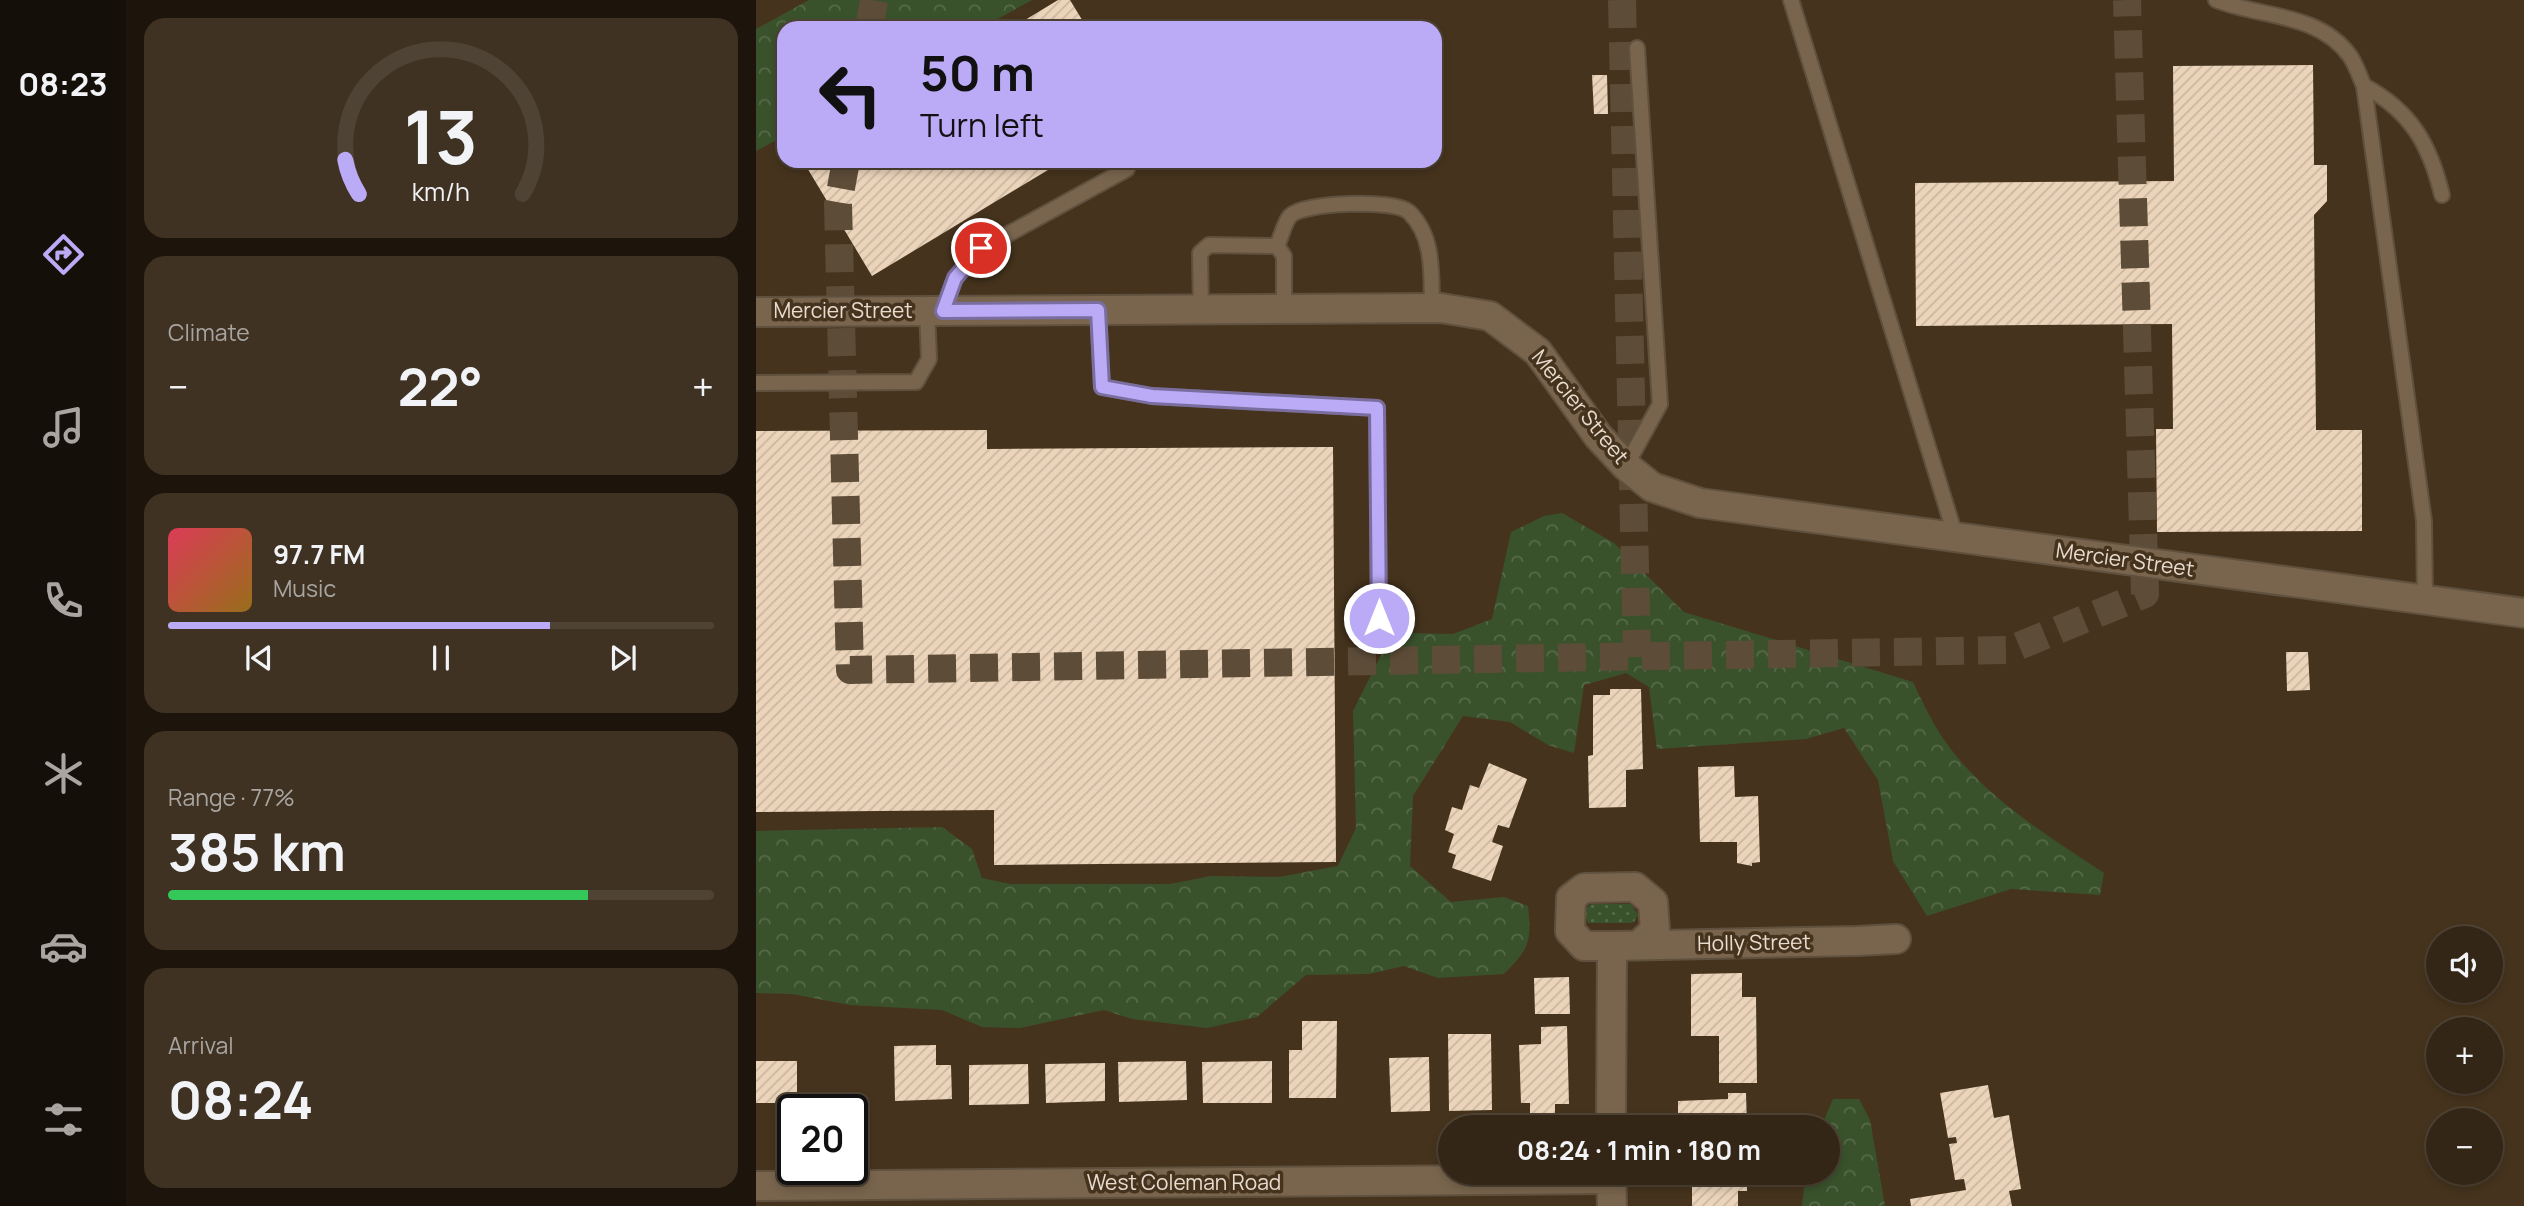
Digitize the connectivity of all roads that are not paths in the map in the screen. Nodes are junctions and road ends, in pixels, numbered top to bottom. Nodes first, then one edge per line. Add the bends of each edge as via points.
1 (1791, 0) edge
2 (2216, 0) edge
3 (1637, 48) dead end
4 (2364, 86) junction
5 (1127, 169) dead end
6 (2442, 195) dead end
7 (1277, 246) junction
8 (1432, 308) junction
9 (1201, 309) junction
10 (1284, 309) junction
11 (1098, 310) junction
12 (935, 311) junction
13 (756, 312) edge
14 (756, 383) edge
15 (1626, 466) junction
16 (1956, 538) junction
17 (2424, 600) junction
18 (2524, 612) edge
19 (1379, 618) dead end
20 (1896, 939) dead end
21 (1612, 1115) edge
22 (756, 1186) edge
23 (1611, 1186) edge
24 (1239, 1194) edge

1 - 16 lane
2 - 4 lane via 2298,19 2323,32 2349,55
3 - 15 lane via 1660,404
4 - 6 lane via 2390,100 2410,120 2428,152
4 - 17 lane via 2424,521
5 - 12 lane via 981,248
7 - 8 lane via 1290,216 1307,207 1391,204 1408,211 1422,230 1431,256
7 - 9 lane via 1209,245 1200,253
7 - 10 lane via 1284,256
8 - 10 street, Mercier Street
8 - 15 street, Mercier Street via 1490,316 1538,352 1598,436
9 - 10 street, Mercier Street
9 - 11 street, Mercier Street
11 - 12 street, Mercier Street
11 - 19 lane via 1102,387 1152,396 1377,408
12 - 13 street, Mercier Street
12 - 14 lane via 929,359 916,382
15 - 16 street, Mercier Street via 1652,487 1700,503
16 - 17 street, Mercier Street
17 - 18 street, Mercier Street
20 - 21 street, Holly Street via 1626,946
22 - 24 street, West Coleman Road
23 - 24 street, West Coleman Road

